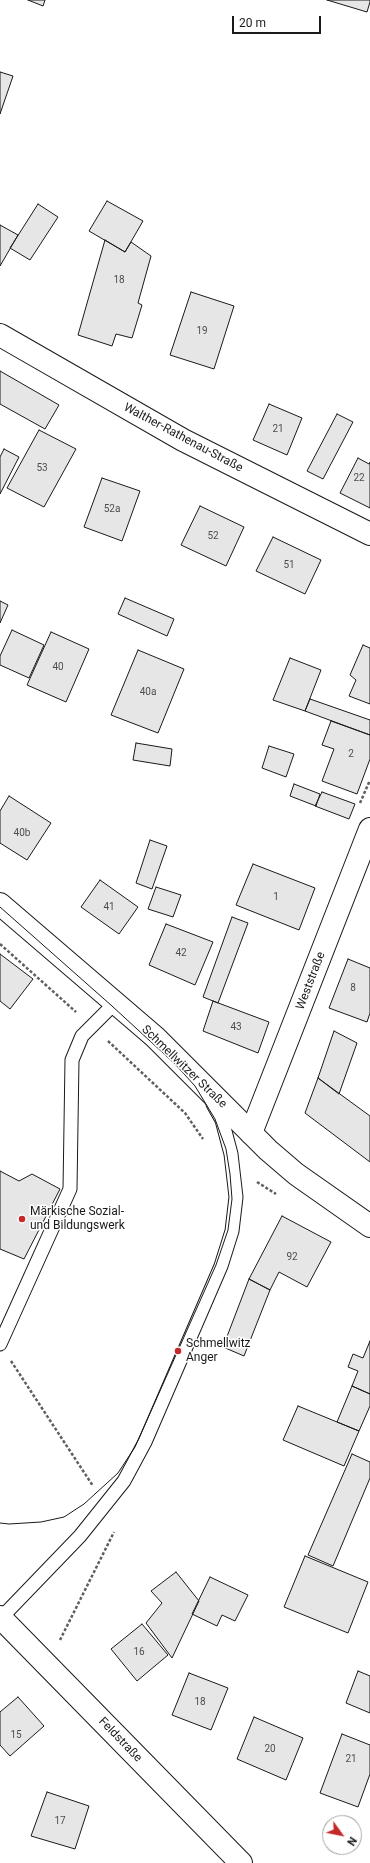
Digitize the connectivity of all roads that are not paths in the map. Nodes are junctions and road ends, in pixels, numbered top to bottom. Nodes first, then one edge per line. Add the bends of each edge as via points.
1 (0, 335) edge
2 (370, 534) edge
3 (370, 829) edge
4 (0, 904) edge
5 (115, 1003) junction
6 (200, 1082) junction
7 (251, 1133) junction
8 (370, 1226) edge
9 (0, 1344) edge
10 (1, 1617) edge
11 (241, 1863) edge

1 - 2 street, Walther-Rathenau-Straße via 183,440
3 - 7 street, Weststraße
4 - 5 street, Schmellwitzer Straße
5 - 6 street, Schmellwitzer Straße via 155,1037
5 - 9 lane via 82,1036 72,1060 70,1189
6 - 7 street, Schmellwitzer Straße
6 - 10 lane via 222,1120 232,1162 236,1197 232,1231 221,1266 145,1442 124,1481 80,1536
7 - 8 street, Schmellwitzer Straße via 296,1174
10 - 11 street, Feldstraße

